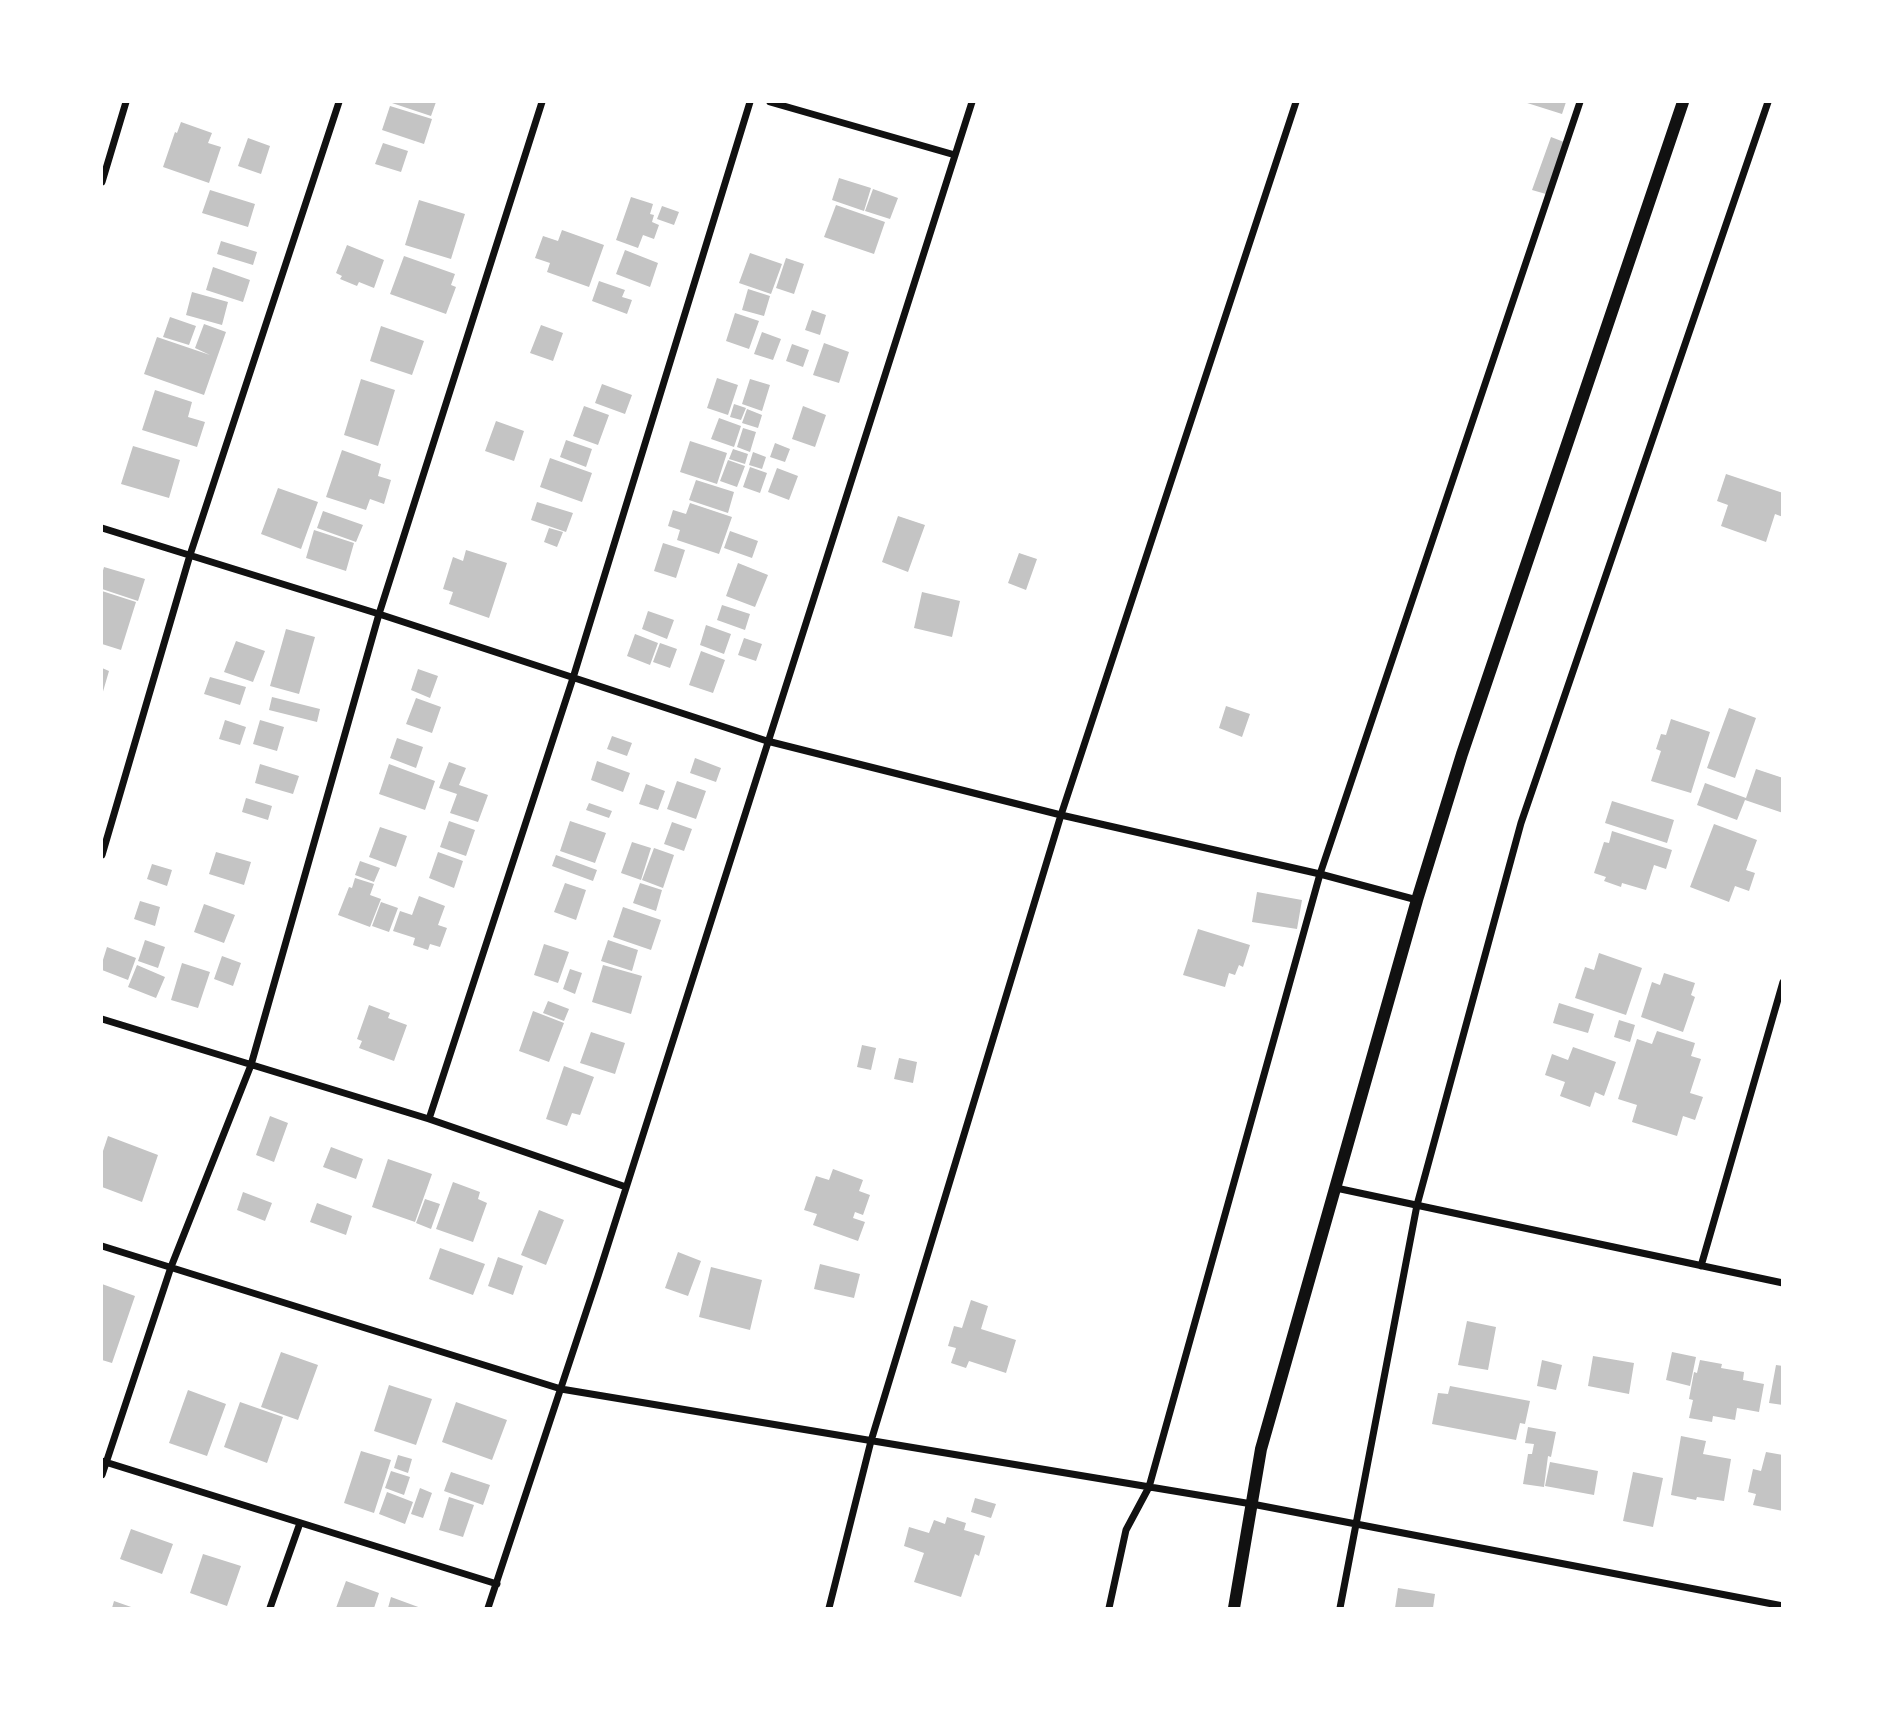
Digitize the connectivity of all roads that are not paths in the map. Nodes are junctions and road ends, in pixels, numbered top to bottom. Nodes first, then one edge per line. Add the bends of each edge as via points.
1 (126, 102) edge
2 (339, 102) edge
3 (542, 102) edge
4 (750, 102) edge
5 (770, 102) edge
6 (972, 102) edge
7 (1296, 102) edge
8 (1580, 102) edge
9 (1683, 102) edge
10 (1769, 102) edge
11 (956, 155) junction
12 (102, 182) edge
13 (102, 528) edge
14 (190, 555) junction
15 (379, 614) junction
16 (573, 678) junction
17 (767, 741) junction
18 (1061, 815) junction
19 (102, 855) edge
20 (1320, 874) junction
21 (1417, 900) junction
22 (1782, 984) edge
23 (102, 1019) edge
24 (251, 1065) junction
25 (429, 1119) junction
26 (626, 1186) junction
27 (1336, 1188) junction
28 (1417, 1205) junction
29 (102, 1246) edge
30 (1701, 1266) junction
31 (172, 1267) junction
32 (1783, 1283) edge
33 (561, 1389) junction
34 (871, 1440) junction
35 (104, 1461) edge
36 (102, 1475) edge
37 (1149, 1487) junction
38 (1252, 1504) junction
39 (300, 1522) junction
40 (1357, 1524) junction
41 (497, 1584) junction
42 (1783, 1606) edge
43 (270, 1608) edge
44 (488, 1608) edge
45 (829, 1608) edge
46 (1109, 1608) edge
47 (1234, 1608) edge
48 (1340, 1608) edge

1 - 12 street
2 - 14 street
3 - 15 street
4 - 16 street
5 - 11 street
6 - 11 street
7 - 18 street
8 - 20 street
9 - 21 street via 1461,754
10 - 28 street via 1521,823
11 - 17 street
13 - 14 street
14 - 15 street
14 - 19 street
15 - 16 street
15 - 24 street
16 - 17 street
16 - 25 street
17 - 18 street
17 - 26 street
18 - 20 street
18 - 34 street
20 - 21 street
20 - 37 street
21 - 27 street
22 - 30 street
23 - 24 street
24 - 25 street
24 - 31 street
25 - 26 street
26 - 33 street
27 - 28 street
27 - 38 street via 1261,1449
28 - 30 street
28 - 40 street
29 - 31 street
30 - 32 street
31 - 33 street
31 - 35 street
33 - 34 street
33 - 41 street
34 - 37 street
34 - 45 street
35 - 36 street
35 - 39 street
37 - 38 street
37 - 46 street via 1126,1530
38 - 40 street
38 - 47 street
39 - 41 street
39 - 43 street
40 - 42 street
40 - 48 street
41 - 44 street

